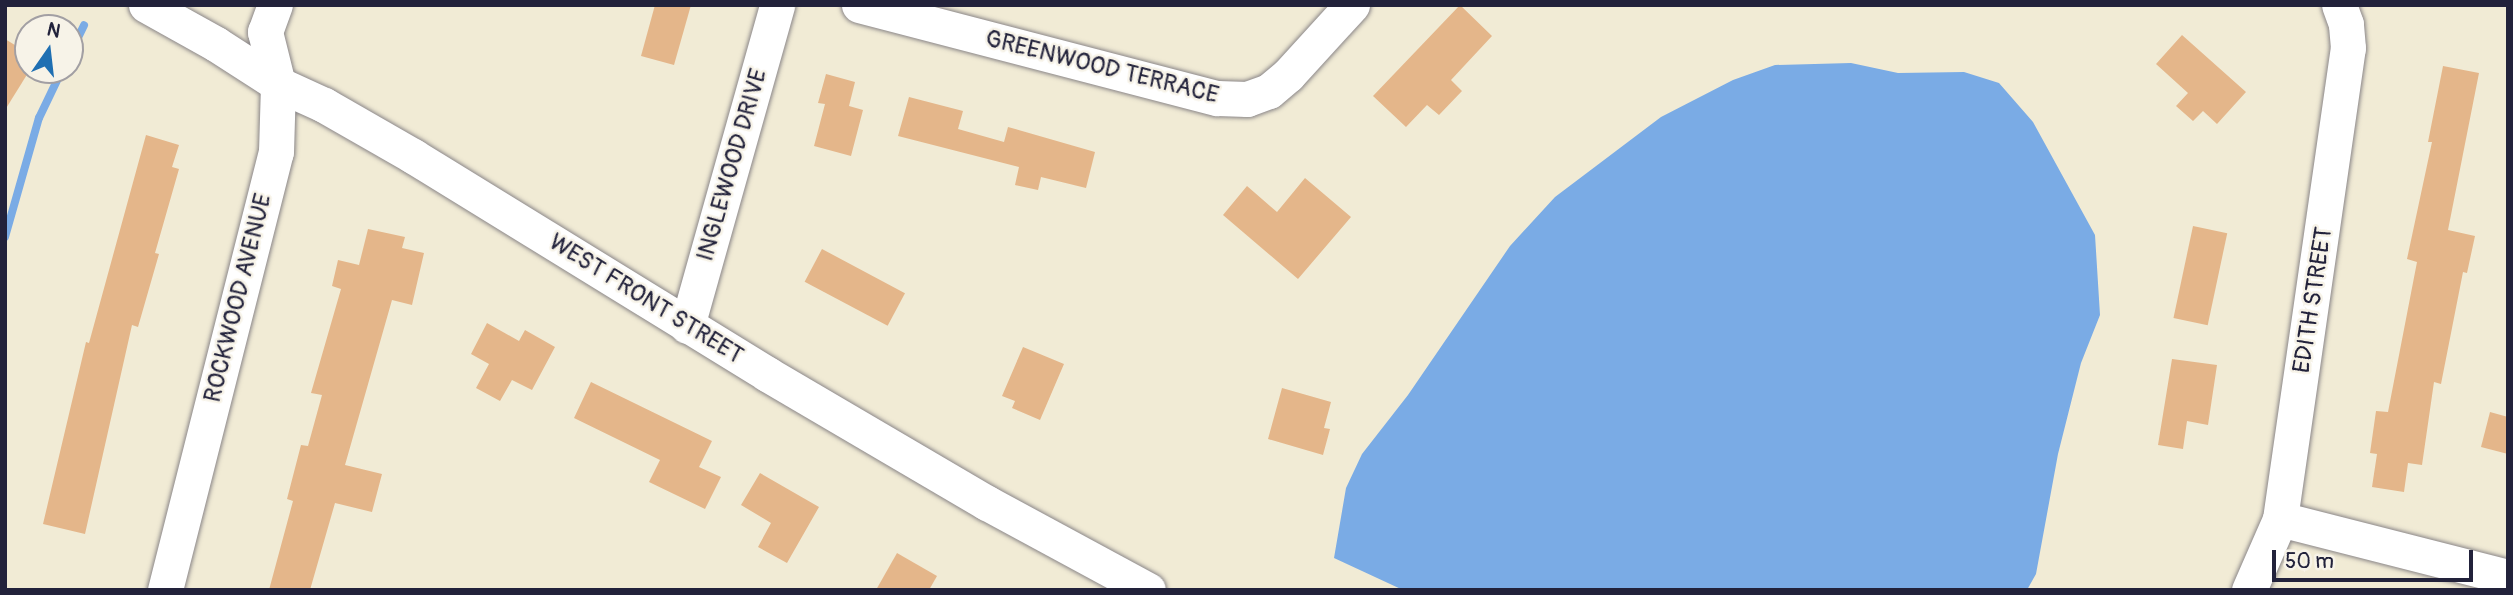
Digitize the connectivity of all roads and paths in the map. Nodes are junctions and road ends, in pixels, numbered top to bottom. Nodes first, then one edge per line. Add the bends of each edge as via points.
1 (146, 5) edge
2 (275, 5) edge
3 (777, 5) edge
4 (859, 5) edge
5 (1352, 5) edge
6 (2339, 5) edge
7 (278, 84) junction
8 (687, 326) junction
9 (2280, 519) junction
10 (2508, 577) edge
11 (165, 590) edge
12 (1148, 590) edge
13 (2249, 590) edge

1 - 7 street, WEST FRONT STREET
2 - 7 street, ROCKWOOD AVENUE via 265,32
3 - 8 street, INGLEWOOD DRIVE
4 - 5 street, GREENWOOD TERRACE via 1217,98 1247,99 1269,91 1288,75
6 - 9 street, EDITH STREET via 2348,48
7 - 8 street, WEST FRONT STREET via 324,104 413,156
7 - 11 street, ROCKWOOD AVENUE via 276,152
8 - 12 street, WEST FRONT STREET via 987,503
9 - 10 street
9 - 13 street, EDITH STREET

